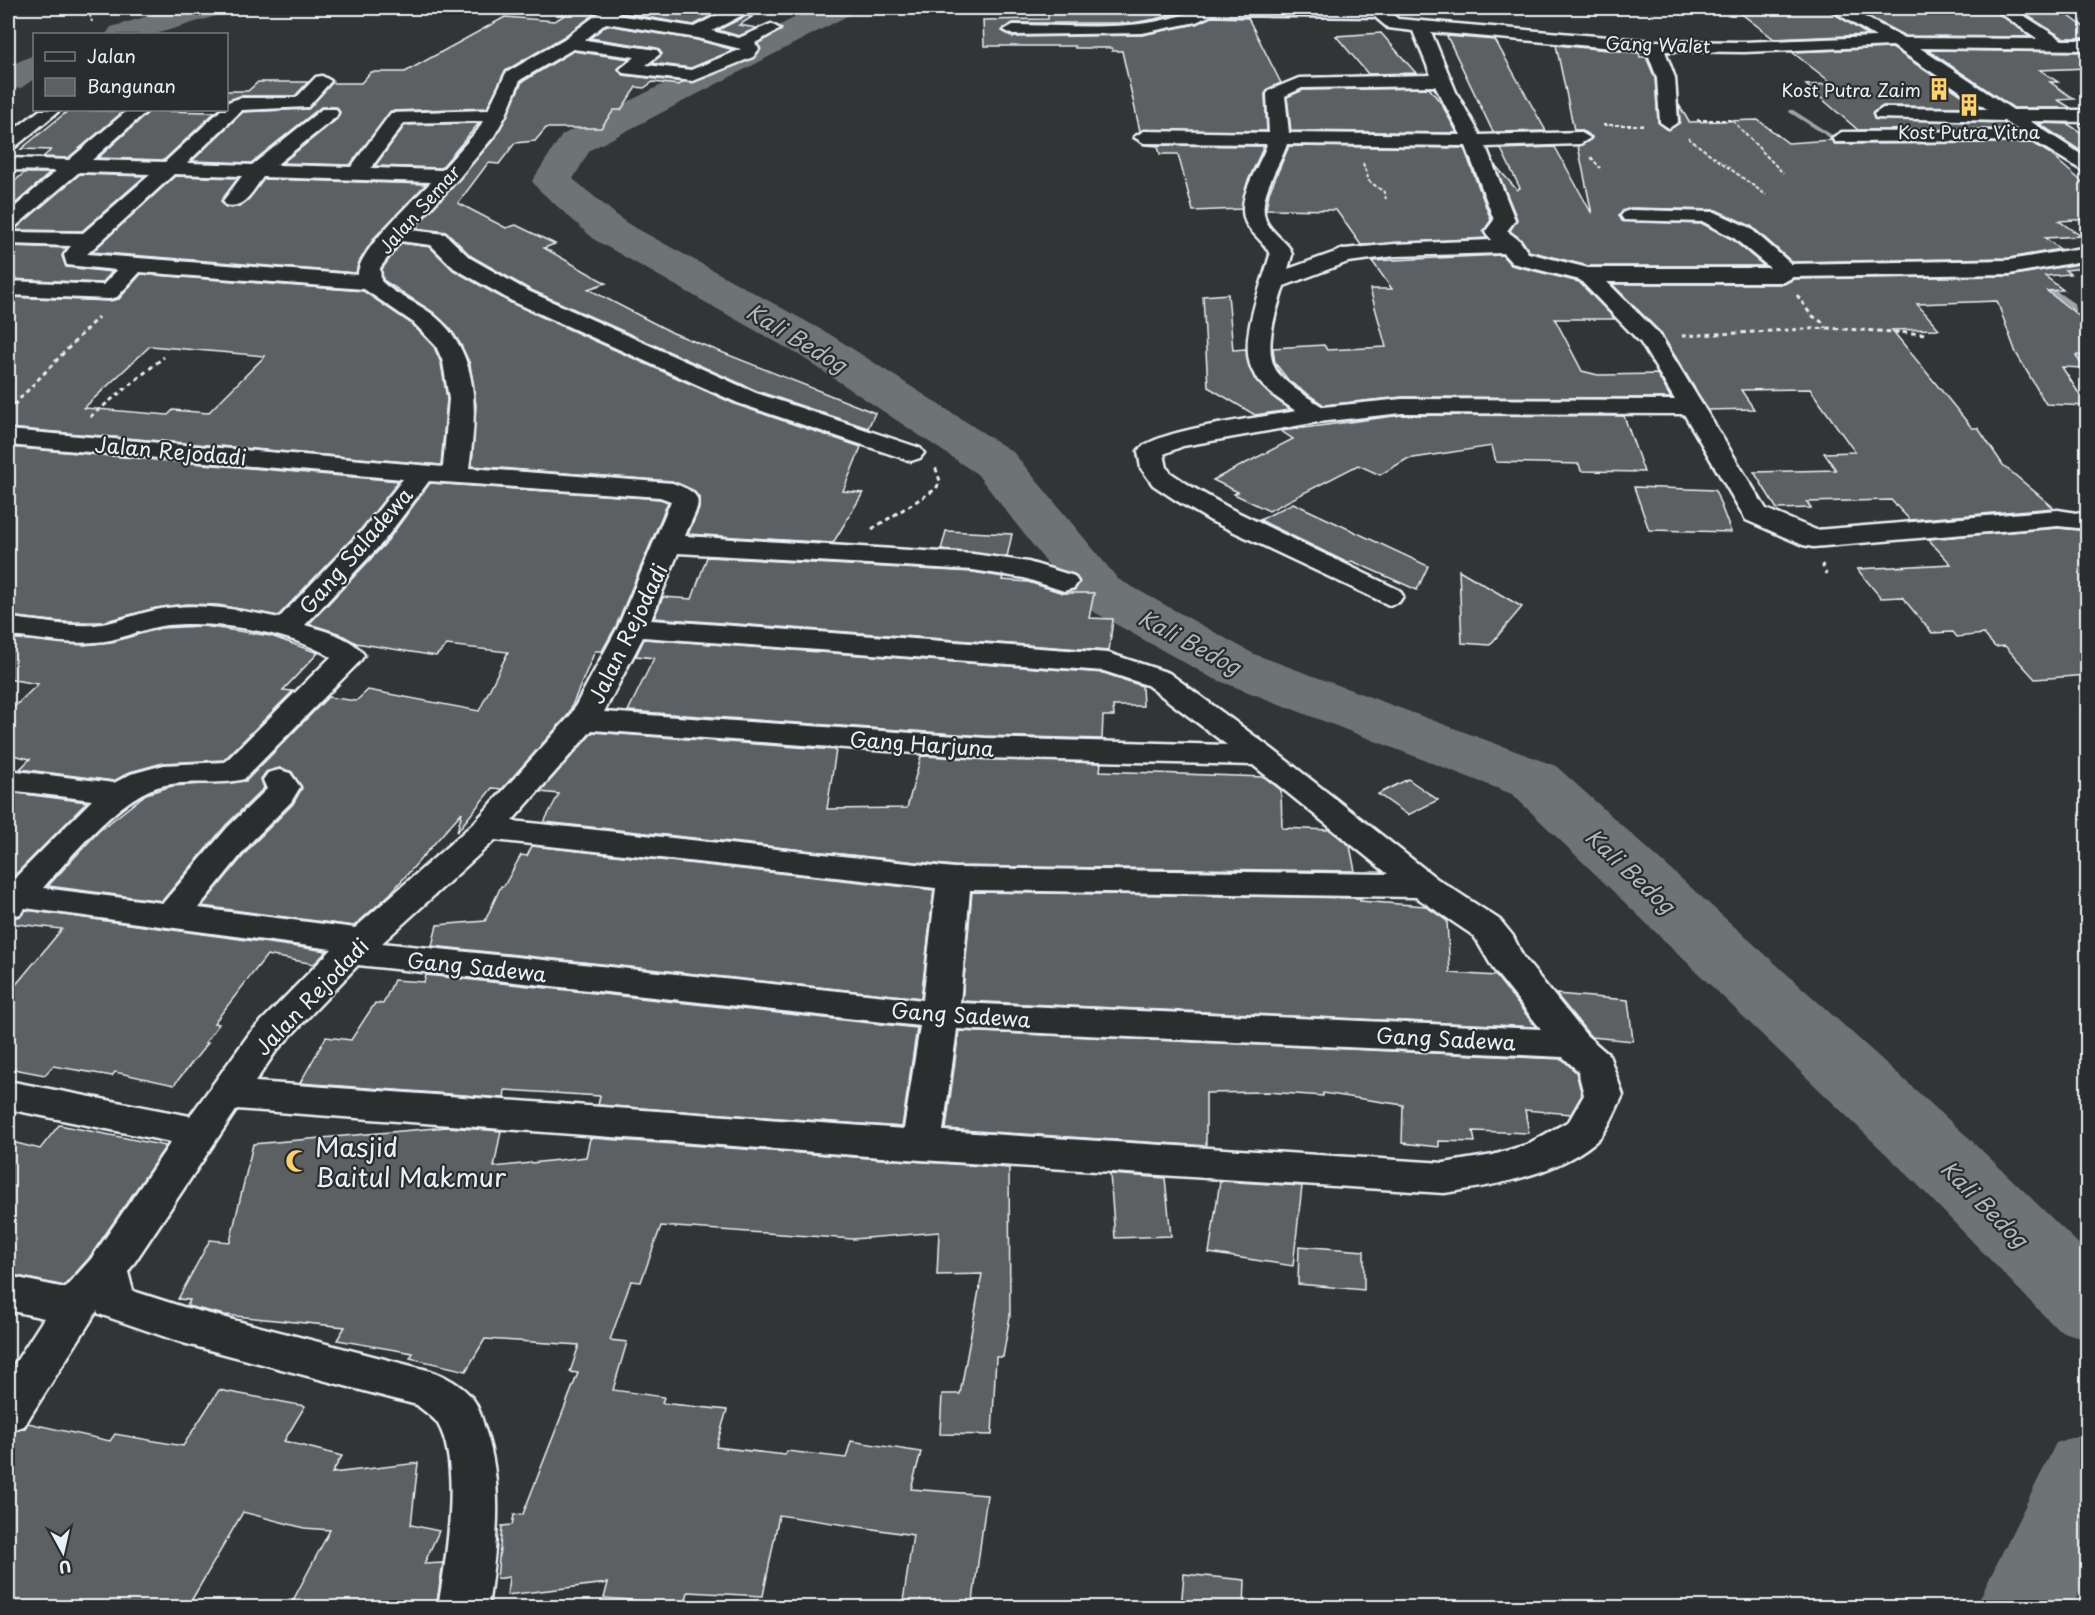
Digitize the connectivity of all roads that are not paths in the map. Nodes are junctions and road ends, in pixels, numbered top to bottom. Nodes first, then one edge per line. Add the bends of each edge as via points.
1 (741, 8) edge
2 (1836, 8) edge
3 (2001, 8) edge
4 (1209, 9) edge
5 (1382, 10) edge
6 (610, 13) edge
7 (1420, 27) junction
8 (1102, 28) junction
9 (771, 29) dead end
10 (1013, 30) dead end
11 (697, 33) junction
12 (1898, 42) junction
13 (570, 43) junction
14 (740, 44) junction
15 (2057, 44) junction
16 (2088, 45) edge
17 (1099, 46) dead end
18 (1654, 46) junction
19 (1444, 80) junction
20 (322, 81) dead end
21 (231, 110) joint
22 (50, 111) edge
23 (138, 111) edge
24 (329, 113) dead end
25 (1883, 114) dead end
26 (497, 115) junction
27 (2010, 116) junction
28 (2088, 116) edge
29 (1670, 124) road end
30 (1144, 137) dead end
31 (2041, 137) junction
32 (1580, 138) road end
33 (1842, 138) dead end
34 (1473, 139) junction
35 (1279, 140) junction
36 (8, 143) edge
37 (8, 164) edge
38 (74, 165) junction
39 (171, 167) junction
40 (2088, 168) edge
41 (258, 170) junction
42 (348, 172) junction
43 (450, 176) junction
44 (324, 190) dead end
45 (233, 201) dead end
46 (1631, 216) dead end
47 (8, 223) edge
48 (394, 234) junction
49 (8, 238) edge
50 (88, 240) junction
51 (1512, 246) junction
52 (2088, 253) edge
53 (134, 265) junction
54 (1785, 273) junction
55 (1588, 275) junction
56 (1276, 280) junction
57 (370, 283) junction
58 (8, 288) edge
59 (1690, 407) junction
60 (1317, 415) junction
61 (8, 437) edge
62 (911, 453) road end
63 (439, 474) junction
64 (2082, 522) dead end
65 (670, 544) junction
66 (1064, 582) dead end
67 (1389, 596) dead end
68 (287, 627) junction
69 (633, 627) junction
70 (11, 630) edge
71 (584, 720) junction
72 (1261, 756) junction
73 (8, 780) edge
74 (279, 780) dead end
75 (120, 794) junction
76 (487, 829) junction
77 (954, 879) junction
78 (1424, 886) junction
79 (12, 901) edge
80 (173, 915) junction
81 (356, 946) junction
82 (940, 1015) junction
83 (1574, 1044) junction
84 (227, 1094) junction
85 (8, 1095) edge
86 (199, 1133) junction
87 (921, 1145) junction
88 (106, 1271) junction
89 (8, 1293) edge
90 (74, 1306) junction
91 (8, 1413) edge
92 (463, 1608) edge

1 - 11 street
2 - 12 street
3 - 15 street
4 - 5 street
4 - 8 street via 1173,23
5 - 7 street, Gang Walet via 1386,20 1394,24
6 - 11 street
6 - 13 street, Jalan Semar
7 - 18 street, Gang Walet
7 - 19 street
8 - 10 street
8 - 17 street
9 - 14 street
11 - 14 street
12 - 15 street, Gang Walet
12 - 18 street, Gang Walet
12 - 27 street
13 - 14 street via 651,54 628,69 684,76 701,74 750,49
13 - 26 street, Jalan Semar via 512,77
15 - 16 street, Gang Walet
18 - 29 street via 1666,78
19 - 34 street
19 - 35 street via 1299,83 1276,94
20 - 21 street via 301,103 240,104
21 - 39 street
22 - 36 street
23 - 38 street
24 - 41 street
25 - 27 street
26 - 42 street via 398,117
26 - 43 street, Jalan Semar
27 - 28 street
27 - 31 street
30 - 35 street
31 - 33 street
31 - 40 street
32 - 34 street
34 - 35 street
34 - 51 street via 1505,220 1496,232
35 - 56 street via 1254,209 1257,224 1280,248
37 - 38 street
38 - 39 street
38 - 47 street
39 - 41 street
39 - 50 street
41 - 42 street
41 - 45 street
42 - 43 street
42 - 44 street
43 - 48 street, Jalan Semar
46 - 54 street via 1708,216 1742,233
48 - 57 street, Jalan Semar via 369,268
48 - 62 street via 436,239 462,263 530,300 747,398
49 - 50 street
50 - 53 street via 75,260
51 - 55 street via 1520,258
51 - 56 street via 1364,253 1321,262
52 - 54 street via 2009,267
53 - 57 street
53 - 58 street via 109,291
54 - 55 street
55 - 59 street via 1651,339
56 - 60 street via 1259,340 1261,362 1273,381
57 - 63 street via 435,328 458,371 462,431
59 - 60 street via 1402,406
59 - 64 street via 1756,514 1813,539 2058,518
60 - 67 street via 1176,440 1151,451 1150,459 1162,478 1221,515
61 - 63 street, Jalan Rejodadi
63 - 65 street, Jalan Rejodadi via 676,491 684,496 685,503
63 - 68 street, Gang Saladewa via 373,536
65 - 66 street via 833,551 1020,567
65 - 69 street, Jalan Rejodadi
68 - 70 street via 163,617 103,633
68 - 75 street via 338,646 349,655 233,772 193,771 165,776 140,782
69 - 71 street, Jalan Rejodadi
69 - 72 street via 1108,662 1158,679
71 - 72 street, Gang Harjuna via 985,748
71 - 76 street, Jalan Rejodadi
72 - 78 street
73 - 75 street
74 - 80 street via 284,787 279,795 240,834
75 - 79 street
76 - 77 street
76 - 81 street, Jalan Rejodadi
77 - 78 street
77 - 82 street
78 - 83 street via 1487,928
79 - 80 street, Gang Sadewa
80 - 81 street, Gang Sadewa
81 - 82 street, Gang Sadewa
81 - 84 street, Jalan Rejodadi via 263,1042
82 - 83 street, Gang Sadewa
82 - 87 street
83 - 87 street via 1595,1065 1604,1095 1583,1131 1539,1157 1444,1178
84 - 86 street, Jalan Rejodadi
84 - 87 street
85 - 86 street
86 - 88 street, Jalan Rejodadi
88 - 90 street, Jalan Rejodadi
88 - 92 street via 114,1302 183,1325 431,1390 457,1412 469,1449 474,1490 471,1557
89 - 90 street
90 - 91 street, Jalan Rejodadi

